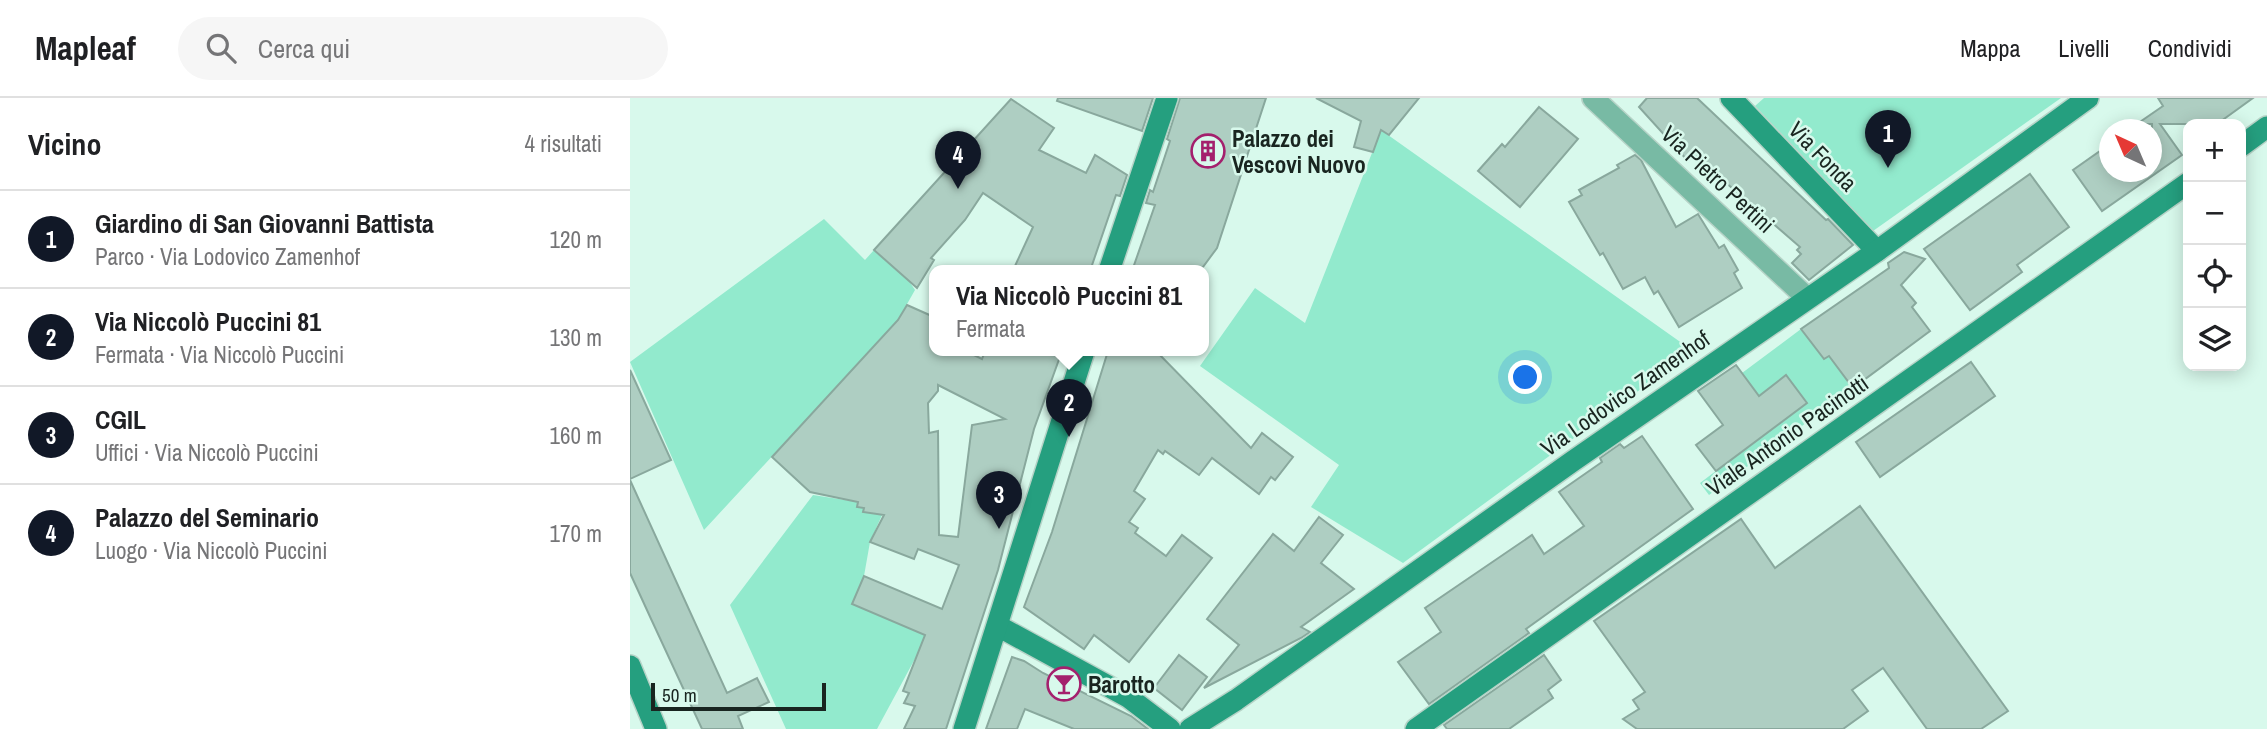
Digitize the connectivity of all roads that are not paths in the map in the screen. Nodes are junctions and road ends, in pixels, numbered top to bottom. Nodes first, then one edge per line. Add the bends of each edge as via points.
1 (1167, 98) edge
2 (1593, 98) edge
3 (1731, 98) edge
4 (2088, 98) edge
5 (2267, 127) edge
6 (2246, 142) edge
7 (2183, 187) edge
8 (1877, 250) junction
9 (1111, 265) edge
10 (1807, 298) junction
11 (1082, 356) edge
12 (998, 626) junction
13 (630, 666) edge
14 (656, 729) edge
15 (964, 729) edge
16 (1170, 729) edge
17 (1190, 729) edge
18 (1416, 729) edge

1 - 9 street
2 - 10 street, Via Pietro Pertini
3 - 8 street, Via Fonda
4 - 8 street, Via Lodovico Zamenhof
5 - 6 street
7 - 18 street, Viale Antonio Pacinotti
8 - 10 street, Via Lodovico Zamenhof
10 - 17 street, Via Lodovico Zamenhof
11 - 12 street
12 - 15 street
12 - 16 street via 1128,697
13 - 14 street

